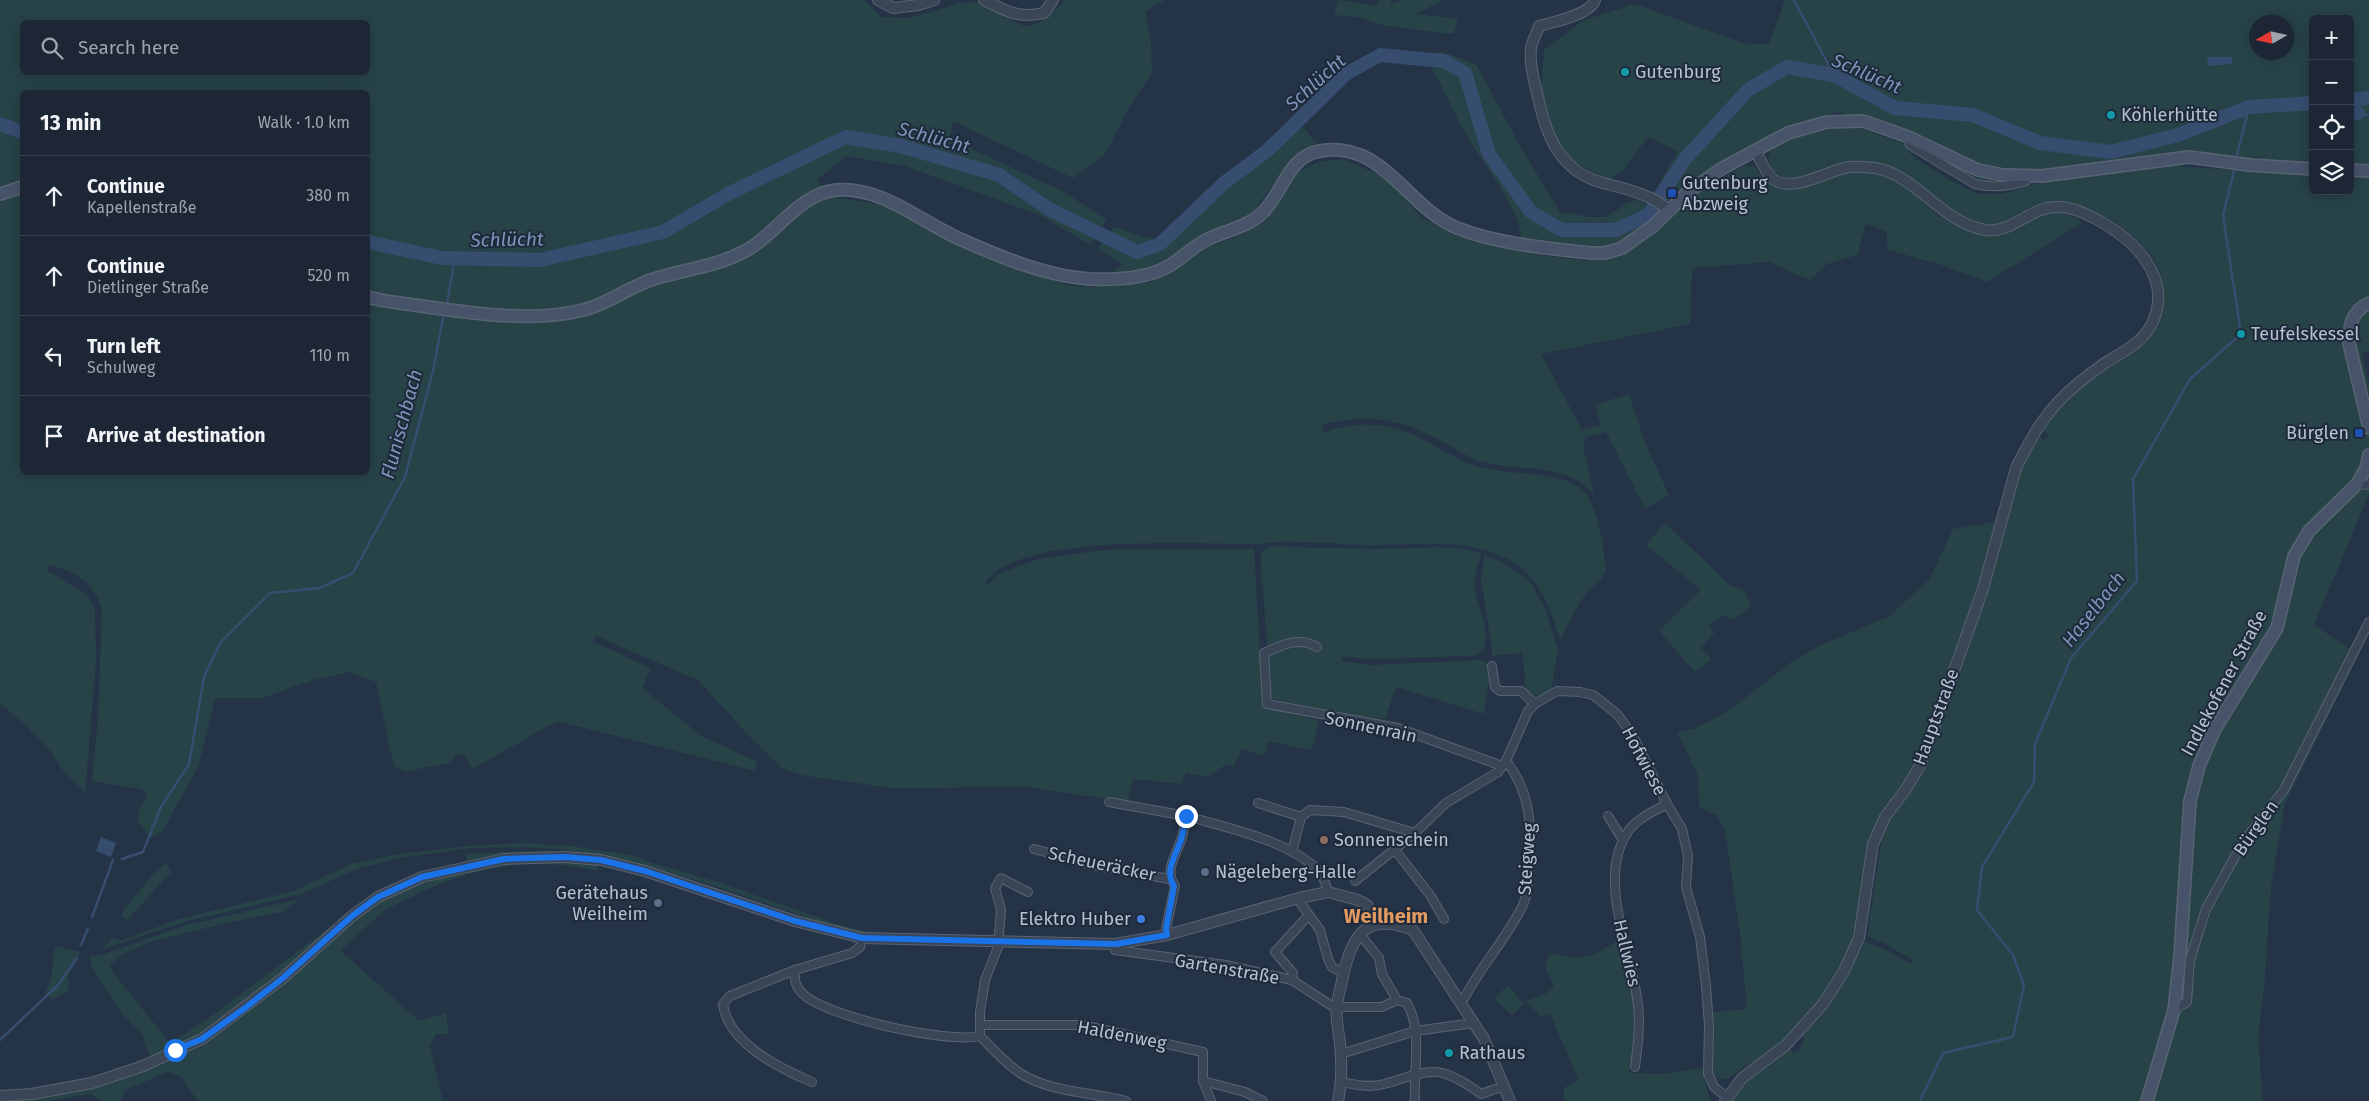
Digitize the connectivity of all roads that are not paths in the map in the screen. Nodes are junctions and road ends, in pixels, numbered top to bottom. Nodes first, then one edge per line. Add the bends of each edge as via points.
1 (878, 0) edge
2 (934, 0) edge
3 (984, 0) edge
4 (1053, 0) edge
5 (1595, 0) edge
6 (1755, 150) junction
7 (2309, 169) edge
8 (2354, 170) edge
9 (2369, 171) edge
10 (20, 188) edge
11 (0, 194) edge
12 (1666, 208) junction
13 (370, 297) edge
14 (2369, 303) edge
15 (2369, 428) edge
16 (2369, 454) edge
17 (2363, 484) edge
18 (2369, 622) edge
19 (1317, 648) dead end
20 (1492, 666) dead end
21 (1535, 704) junction
22 (1504, 764) junction
23 (1109, 802) dead end
24 (1258, 803) dead end
25 (1667, 804) junction
26 (1186, 816) junction
27 (1608, 816) dead end
28 (1301, 818) junction
29 (1415, 833) junction
30 (1623, 840) junction
31 (1034, 849) dead end
32 (1395, 850) junction
33 (1292, 852) junction
34 (1170, 879) junction
35 (1354, 881) dead end
36 (1028, 892) dead end
37 (1328, 892) junction
38 (1298, 898) junction
39 (1308, 916) junction
40 (1444, 919) dead end
41 (1378, 924) junction
42 (1360, 934) junction
43 (1167, 935) junction
44 (862, 938) junction
45 (997, 941) junction
46 (1116, 944) junction
47 (795, 970) junction
48 (1344, 974) junction
49 (1292, 980) junction
50 (1397, 1000) junction
51 (1459, 1002) junction
52 (1336, 1007) junction
53 (2174, 1010) junction
54 (1474, 1023) junction
55 (980, 1025) junction
56 (1415, 1031) junction
57 (980, 1036) junction
58 (1341, 1054) junction
59 (1635, 1067) dead end
60 (1415, 1074) junction
61 (812, 1082) dead end
62 (1203, 1082) junction
63 (1342, 1082) junction
64 (1504, 1086) junction
65 (0, 1096) edge
66 (1726, 1099) edge
67 (1126, 1101) edge
68 (1211, 1101) edge
69 (1263, 1101) edge
70 (1338, 1101) edge
71 (1415, 1101) edge
72 (1510, 1101) edge
73 (2147, 1101) edge

1 - 2 street via 893,8 918,6
3 - 4 street via 1026,17 1044,13
5 - 12 street via 1584,12 1539,26 1531,47 1542,115 1561,158 1589,178 1639,193
6 - 7 main road via 1788,133 1827,122 1863,121 1906,136 1978,170 2003,175 2026,177 2171,158
6 - 12 main road via 1721,169
6 - 66 street, Hauptstraße via 1768,174 1780,182 1793,183 1848,167 1890,171 1942,210 1971,226 2002,230 2046,208 2070,208 2103,223 2131,242 2155,278 2158,306 2148,332 2065,395 2036,431 2016,468 1983,589 1921,764 1885,818 1873,844 1859,938 1848,963 1823,1004 1786,1045 1742,1078
8 - 9 main road
10 - 11 main road
12 - 13 main road via 1638,239 1622,248 1590,254 1550,248 1487,237 1442,221 1375,163 1341,150 1323,150 1305,157 1294,166 1263,212 1250,223 1204,240 1162,270 1131,276 1090,279 1039,269 961,240 887,201 864,193 837,190 816,195 767,237 735,256 718,264 648,281 586,310 545,315 469,313
14 - 15 main road via 2358,310 2349,329 2353,362
16 - 17 main road, Indlekofener Straße
17 - 53 main road, Indlekofener Straße via 2309,531 2294,556 2277,628 2215,729 2199,766 2190,801
18 - 53 street, Bürglen via 2284,790 2243,842 2206,909 2190,960 2187,1002
19 - 22 street, Sonnenrain via 1309,642 1293,641 1264,652 1267,704 1398,728
20 - 21 street via 1495,687 1500,691 1520,691
21 - 22 street, Hofwiese via 1518,729
21 - 25 street, Hofwiese via 1557,692 1580,692 1605,702 1632,734
22 - 29 street via 1498,772 1446,803
22 - 51 street, Steigweg via 1512,768 1526,798 1531,821 1524,905
23 - 26 street
24 - 28 street
25 - 30 street, Hallwies via 1630,828
25 - 66 street, Hofwiese via 1682,829 1688,856 1686,887 1700,937 1709,1025 1708,1073 1714,1087
26 - 33 street via 1241,831
26 - 34 street via 1180,842 1172,858
27 - 30 street
28 - 29 street via 1310,810 1344,812
28 - 33 street
29 - 32 street
30 - 59 street, Hallwies via 1615,873 1616,900 1619,926 1638,999
31 - 34 street, Scheueräcker via 1097,866
32 - 35 street
32 - 40 street
33 - 37 street via 1320,872
34 - 43 street via 1174,886
36 - 45 street via 1000,878 995,888 1001,910
37 - 38 street
37 - 41 street via 1367,905
38 - 39 street
38 - 43 street
39 - 48 street via 1320,930 1332,967
39 - 49 street via 1274,952 1293,974
41 - 42 street
41 - 51 street via 1413,930
42 - 48 street via 1353,941
42 - 50 street via 1378,958 1382,974
43 - 46 street
44 - 45 street
44 - 47 street via 860,946 852,953
44 - 65 street via 795,921 645,871 601,860 564,857 504,859 422,877 378,897 283,978 202,1039 143,1066 92,1083
45 - 46 street via 1056,945
45 - 55 street via 998,947 985,980
46 - 49 street, Gartenstraße via 1115,950 1226,965
47 - 57 street via 794,982 798,989 825,1008 904,1030 971,1038
47 - 61 street via 730,996 723,1004 725,1017 744,1041 789,1072
48 - 52 street
49 - 52 street, Gartenstraße
50 - 52 street via 1382,1007
50 - 56 street via 1407,1003
51 - 54 street
52 - 58 street
53 - 73 main road, Indlekofener Straße
54 - 56 street
54 - 64 street via 1492,1054
55 - 57 street
55 - 62 street, Haldenweg via 1082,1025 1203,1052
56 - 58 street
56 - 60 street
57 - 67 street via 998,1056 1032,1080
58 - 63 street
60 - 63 street via 1382,1084 1361,1086
60 - 64 street via 1437,1072 1481,1094
60 - 71 street
62 - 68 street
62 - 69 street via 1245,1092
63 - 70 street
64 - 72 street

